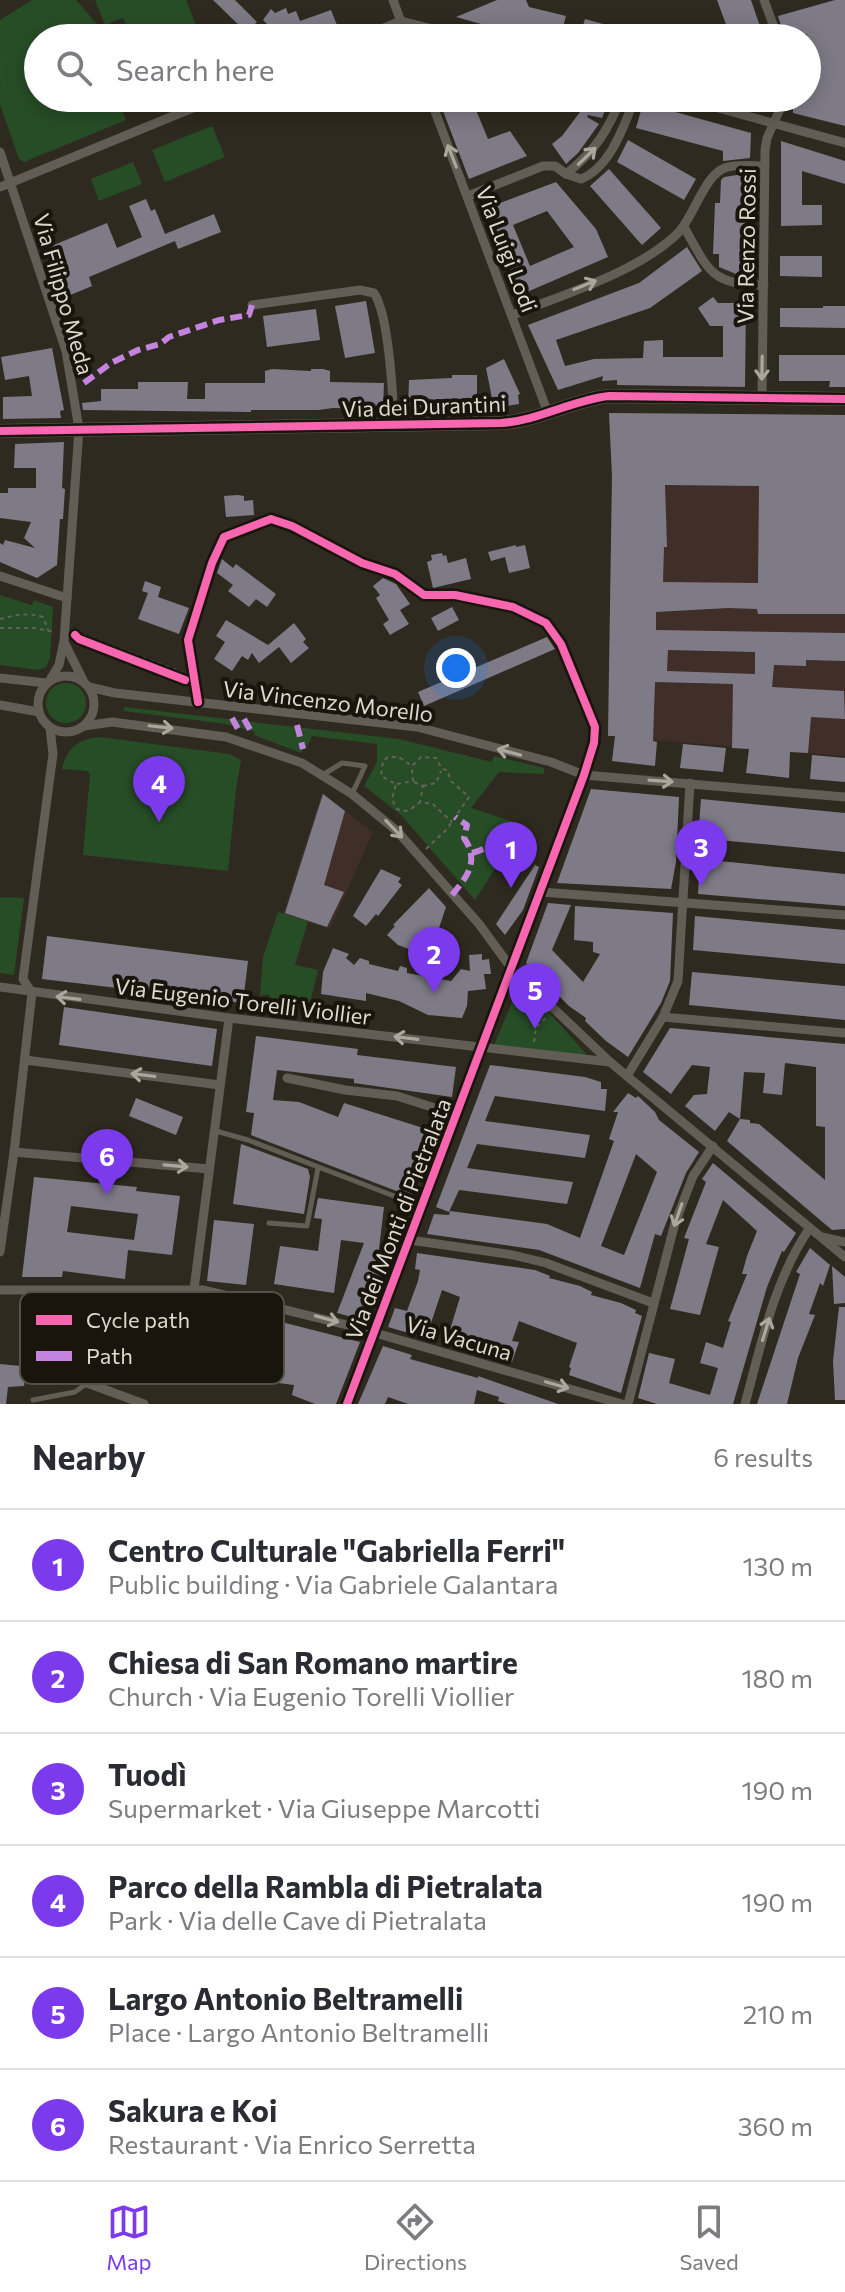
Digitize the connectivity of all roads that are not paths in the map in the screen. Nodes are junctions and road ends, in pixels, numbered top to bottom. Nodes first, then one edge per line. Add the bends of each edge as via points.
1 (393, 0) edge
2 (764, 0) edge
3 (401, 21) junction
4 (394, 24) edge
5 (402, 24) edge
6 (413, 24) edge
7 (773, 24) edge
8 (183, 112) edge
9 (435, 112) edge
10 (615, 112) edge
11 (629, 112) edge
12 (732, 112) edge
13 (779, 112) edge
14 (774, 124) junction
15 (845, 143) edge
16 (0, 152) edge
17 (765, 166) junction
18 (566, 174) junction
19 (11, 182) junction
20 (0, 187) edge
21 (468, 196) junction
22 (684, 227) junction
23 (764, 285) junction
24 (252, 305) dead end
25 (513, 315) junction
26 (762, 398) junction
27 (845, 399) edge
28 (548, 413) junction
29 (394, 425) junction
30 (79, 429) junction
31 (0, 431) edge
32 (0, 576) edge
33 (67, 598) junction
34 (64, 641) junction
35 (0, 678) edge
36 (48, 681) junction
37 (86, 684) junction
38 (198, 702) junction
39 (0, 705) edge
40 (39, 712) junction
41 (84, 726) junction
42 (50, 728) junction
43 (70, 732) junction
44 (53, 754) junction
45 (323, 775) junction
46 (584, 775) junction
47 (690, 783) junction
48 (352, 794) junction
49 (845, 797) edge
50 (541, 892) junction
51 (683, 903) junction
52 (845, 915) edge
53 (512, 969) junction
54 (0, 987) edge
55 (32, 993) junction
56 (663, 1017) junction
57 (229, 1018) junction
58 (845, 1033) edge
59 (483, 1048) junction
60 (25, 1060) junction
61 (610, 1062) junction
62 (627, 1076) junction
63 (287, 1078) dead end
64 (220, 1085) junction
65 (457, 1115) junction
66 (215, 1131) junction
67 (713, 1146) junction
68 (14, 1152) junction
69 (318, 1168) junction
70 (209, 1169) junction
71 (422, 1207) junction
72 (269, 1223) dead end
73 (809, 1229) junction
74 (819, 1236) junction
75 (410, 1240) junction
76 (845, 1242) edge
77 (0, 1252) edge
78 (845, 1257) edge
79 (194, 1289) junction
80 (0, 1290) edge
81 (208, 1292) edge
82 (653, 1303) junction
83 (284, 1308) edge
84 (374, 1333) junction
85 (86, 1384) edge
86 (90, 1384) edge
87 (33, 1400) dead end
88 (144, 1404) edge
89 (347, 1404) edge
90 (625, 1404) edge
91 (745, 1404) edge

1 - 3 street
2 - 7 street
3 - 4 street
3 - 5 street
3 - 6 street
8 - 19 street
21 -> 9 street, Via Luigi Lodi
18 -> 10 street via 602,139
11 - 18 street via 597,168 581,179
12 - 14 street
13 - 14 street, Via Renzo Rossi
14 - 15 street
14 - 17 street, Via Renzo Rossi
16 - 19 street, Via Filippo Meda
17 - 22 street via 719,170
17 - 23 street, Via Renzo Rossi
18 - 21 street via 543,166
19 - 20 street
19 - 30 street, Via Filippo Meda via 66,351
21 - 25 street, Via Luigi Lodi
22 - 23 street via 706,265 721,279
25 -> 22 street via 627,267
23 -> 26 street, Via Renzo Rossi
24 - 29 street via 360,290 374,293 387,347
25 - 28 street, Via Luigi Lodi
26 - 27 street, Via dei Durantini
26 - 28 street, Via dei Durantini via 609,396
28 - 29 street, Via dei Durantini via 512,422
29 - 30 street, Via dei Durantini
30 - 31 street, Via dei Durantini
30 - 33 street, Via Filippo Meda
32 - 33 street
33 - 34 street, Via Filippo Meda
34 - 36 street, Via Filippo Meda via 59,665
34 - 37 street, Via Filippo Meda
35 - 36 street
36 - 37 street via 68,675
36 - 40 street via 39,694
37 - 38 street, Via Vincenzo Morello
37 - 41 street via 94,710
46 -> 38 street, Via Vincenzo Morello via 417,727
38 - 46 street, Via dei Monti di Pietralata via 187,644 212,563 224,537 271,519 395,574 424,595 455,595 513,607 546,623 561,644 595,727
39 - 40 street
40 - 42 street
41 - 43 street
41 -> 45 street via 112,722 218,735
42 - 43 street
42 - 44 street
43 - 44 street
44 - 55 street via 23,979
45 - 48 street
45 - 48 lane via 342,763 365,766
46 -> 47 street, Via Vincenzo Morello
46 - 50 street, Via dei Monti di Pietralata
47 - 49 street, Via Vincenzo Morello
47 - 51 street
48 -> 53 street via 390,824
50 - 51 street
50 - 53 street, Via dei Monti di Pietralata
51 - 52 street
51 - 56 street via 678,981
53 - 59 street, Via dei Monti di Pietralata
53 - 61 street
54 - 55 street, Via Eugenio Torelli Viollier
57 -> 55 street, Via Eugenio Torelli Viollier
55 - 60 street
56 - 58 street
56 - 62 street
59 -> 57 street, Via Eugenio Torelli Viollier
57 - 64 street
59 - 61 street, Via Eugenio Torelli Viollier
59 - 65 street, Via dei Monti di Pietralata
64 -> 60 street
60 - 68 street
61 - 62 street
62 - 67 street
63 - 65 street via 397,1096
64 - 66 street
65 - 71 street, Via dei Monti di Pietralata
66 - 69 lane
66 - 70 street
67 - 73 street
67 -> 82 street via 678,1212
68 -> 70 street
68 - 77 street
69 - 71 lane
69 - 72 lane via 307,1226
70 - 79 street
71 - 75 street, Via dei Monti di Pietralata
73 - 74 street
91 -> 73 street via 782,1281
74 - 76 street
74 - 78 street
75 - 82 street via 546,1263
75 - 84 street, Via dei Monti di Pietralata
79 - 80 street, Via Vacuna
79 -> 81 street, Via Vacuna
82 - 90 street
83 -> 84 street, Via Vacuna
84 - 89 street, Via dei Monti di Pietralata
84 -> 90 street, Via Vacuna
85 - 87 lane via 75,1392
86 - 88 street

